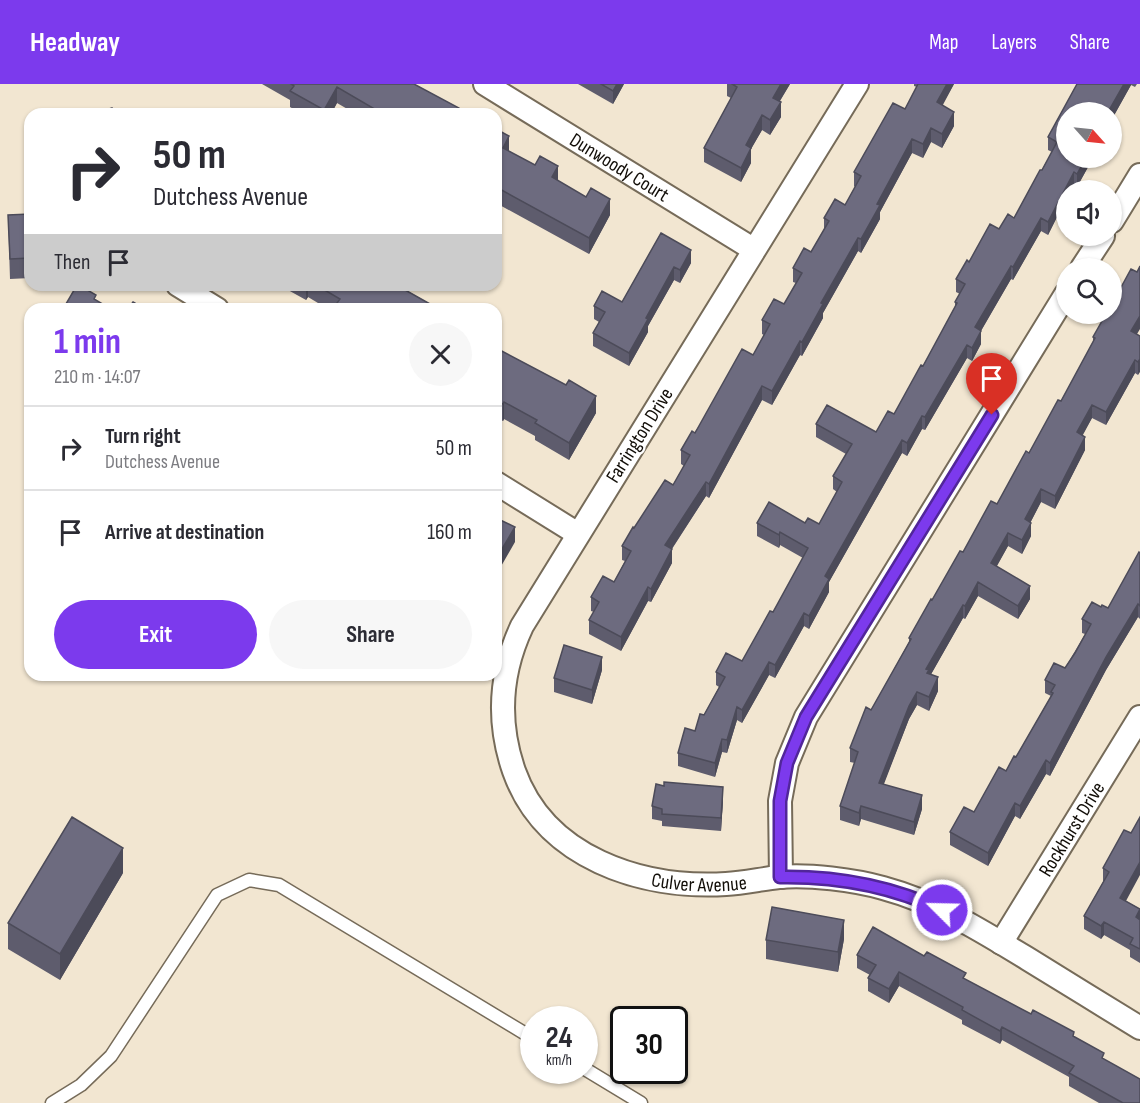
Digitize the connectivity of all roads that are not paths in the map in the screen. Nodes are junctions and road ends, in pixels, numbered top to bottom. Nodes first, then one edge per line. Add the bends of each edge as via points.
1 (485, 84) edge
2 (857, 84) edge
3 (511, 91) edge
4 (1140, 175) edge
5 (1122, 205) edge
6 (753, 249) junction
7 (188, 291) edge
8 (207, 303) edge
9 (1056, 310) edge
10 (502, 487) edge
11 (578, 534) junction
12 (1140, 717) edge
13 (531, 807) joint
14 (780, 877) junction
15 (1001, 943) junction
16 (1140, 1028) edge
17 (520, 1031) edge
18 (598, 1078) edge
19 (52, 1103) edge
20 (641, 1103) edge

1 - 3 street, Dunwoody Court
2 - 6 street, Farrington Drive
3 - 6 street, Dunwoody Court
4 - 5 street
6 - 11 street, Farrington Drive
7 - 8 street
9 - 14 street via 806,717 787,763 780,801
10 - 11 street
11 - 13 street, Farrington Drive via 522,626 508,662 503,723 510,758
12 - 15 street, Rockhurst Drive
13 - 14 street, Culver Avenue via 580,852 647,879 726,884
14 - 15 street, Culver Avenue via 804,876 881,887 921,900
15 - 16 street, Culver Avenue
17 - 19 lane via 279,885 249,880 217,895 111,1056 81,1085
18 - 20 lane

